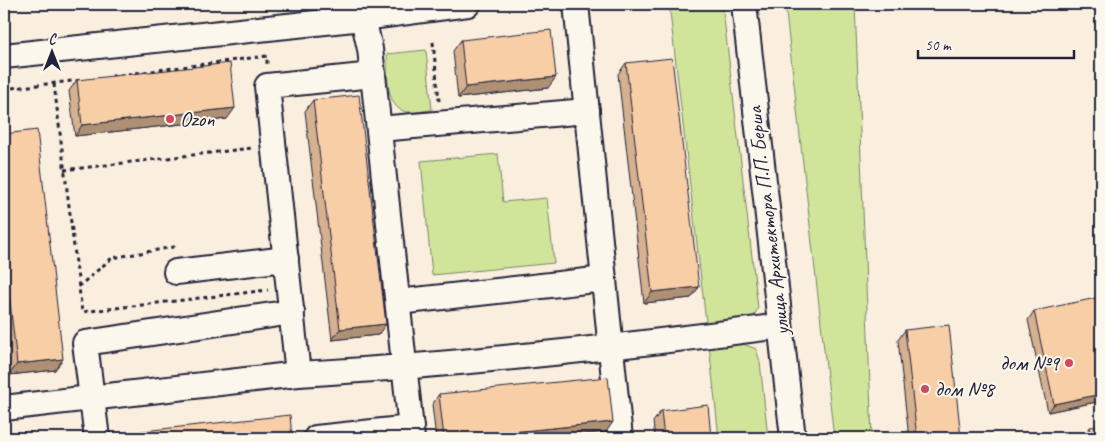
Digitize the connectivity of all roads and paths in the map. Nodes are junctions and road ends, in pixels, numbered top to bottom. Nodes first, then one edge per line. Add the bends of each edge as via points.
1 (468, 4) edge
2 (576, 4) edge
3 (744, 4) edge
4 (363, 18) junction
5 (433, 42) dead end
6 (4, 56) edge
7 (373, 75) junction
8 (102, 77) edge
9 (83, 80) edge
10 (54, 84) junction
11 (267, 86) junction
12 (4, 89) edge
13 (439, 104) dead end
14 (587, 111) junction
15 (379, 129) junction
16 (273, 145) junction
17 (64, 170) junction
18 (286, 259) junction
19 (176, 272) junction
20 (604, 279) junction
21 (78, 287) junction
22 (289, 288) junction
23 (179, 300) junction
24 (398, 302) junction
25 (292, 312) junction
26 (780, 326) junction
27 (611, 347) junction
28 (404, 368) junction
29 (298, 374) junction
30 (92, 398) junction
31 (4, 408) edge
32 (411, 433) edge
33 (97, 438) edge
34 (316, 438) edge
35 (620, 438) edge
36 (793, 438) edge

1 - 4 street
2 - 14 street
3 - 26 street, улица Архитектора П.П. Берша
4 - 6 street
4 - 7 street
5 - 13 path
7 - 11 street
7 - 15 street
8 - 11 path via 267,56
9 - 10 path
10 - 12 path
10 - 17 path
11 - 16 street
14 - 15 street
14 - 20 street
15 - 24 street
16 - 17 path
16 - 18 street
17 - 21 path
18 - 19 street
18 - 22 street
19 - 21 path via 174,247 112,258
19 - 23 path
20 - 24 street
20 - 27 street
21 - 23 path via 82,312
22 - 23 path
22 - 25 street
24 - 28 street
25 - 29 street
25 - 30 street via 85,342
26 - 27 street
26 - 36 street, улица Архитектора П.П. Берша
27 - 28 street
27 - 35 street
28 - 29 street
28 - 32 street
29 - 30 street
30 - 31 street
30 - 33 street
32 - 34 street

